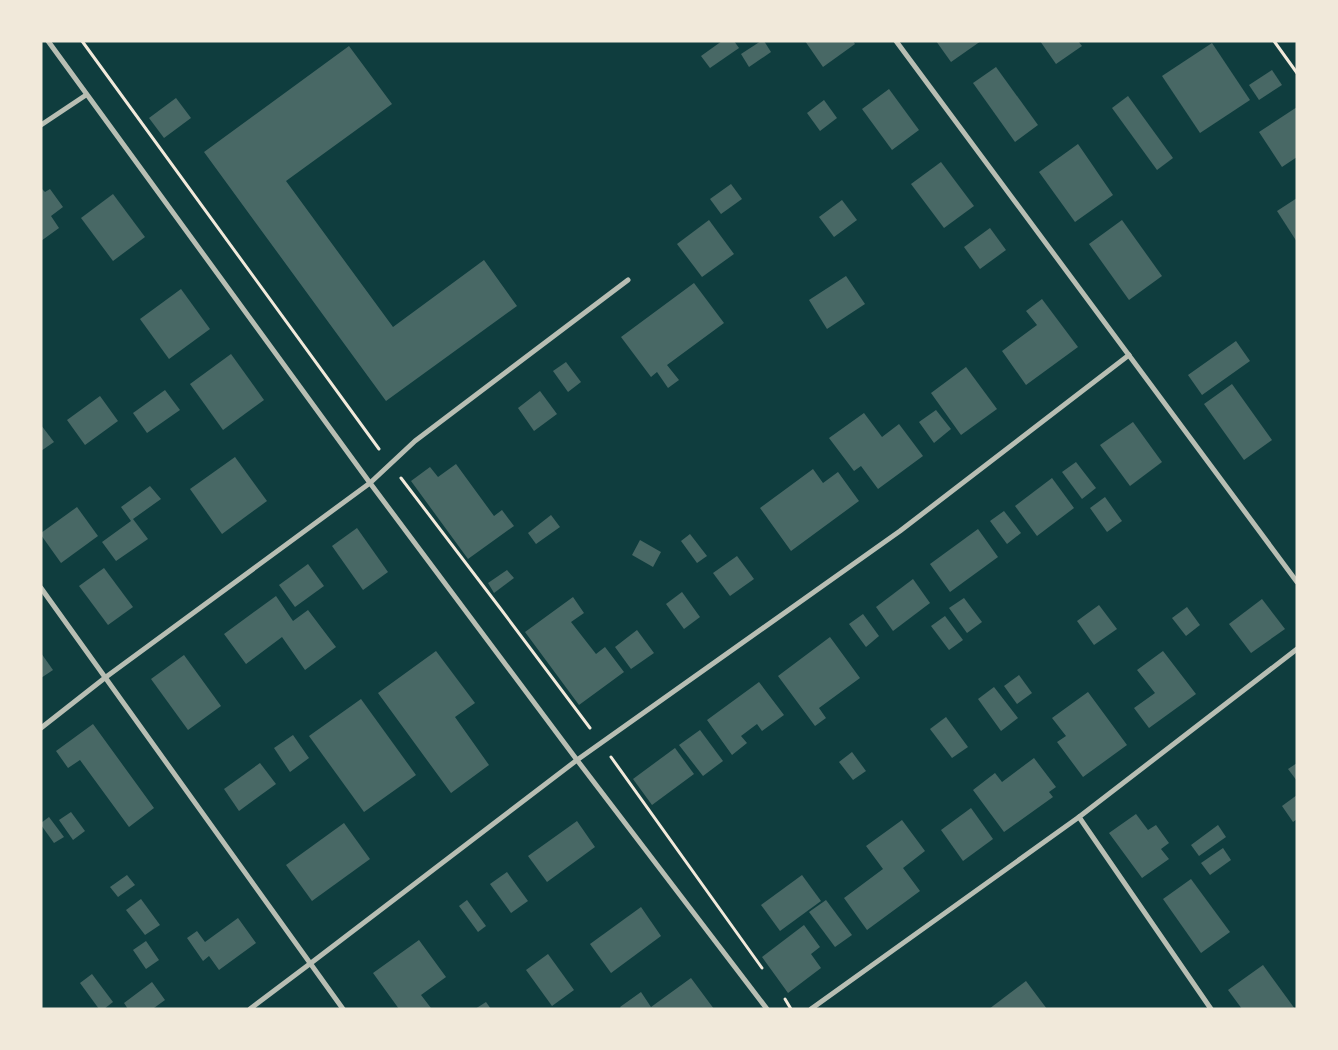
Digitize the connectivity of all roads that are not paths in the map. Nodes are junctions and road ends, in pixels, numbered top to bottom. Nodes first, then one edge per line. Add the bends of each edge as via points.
1 (48, 41) edge
2 (896, 41) edge
3 (86, 95) junction
4 (41, 125) edge
5 (628, 280) dead end
6 (1129, 355) junction
7 (370, 483) junction
8 (1297, 582) edge
9 (41, 588) edge
10 (1297, 649) edge
11 (106, 677) junction
12 (41, 728) edge
13 (577, 760) junction
14 (1079, 818) junction
15 (311, 964) junction
16 (250, 1009) edge
17 (343, 1009) edge
18 (767, 1009) edge
19 (811, 1009) edge
20 (1211, 1009) edge

1 - 3 street
2 - 6 street
3 - 4 street
3 - 7 street
5 - 7 street via 415,440
6 - 8 street
6 - 13 street via 900,530
7 - 11 street
7 - 13 street
9 - 11 street
10 - 14 street
11 - 12 street
11 - 15 street
13 - 15 street
13 - 18 street
14 - 19 street
14 - 20 street
15 - 16 street
15 - 17 street

